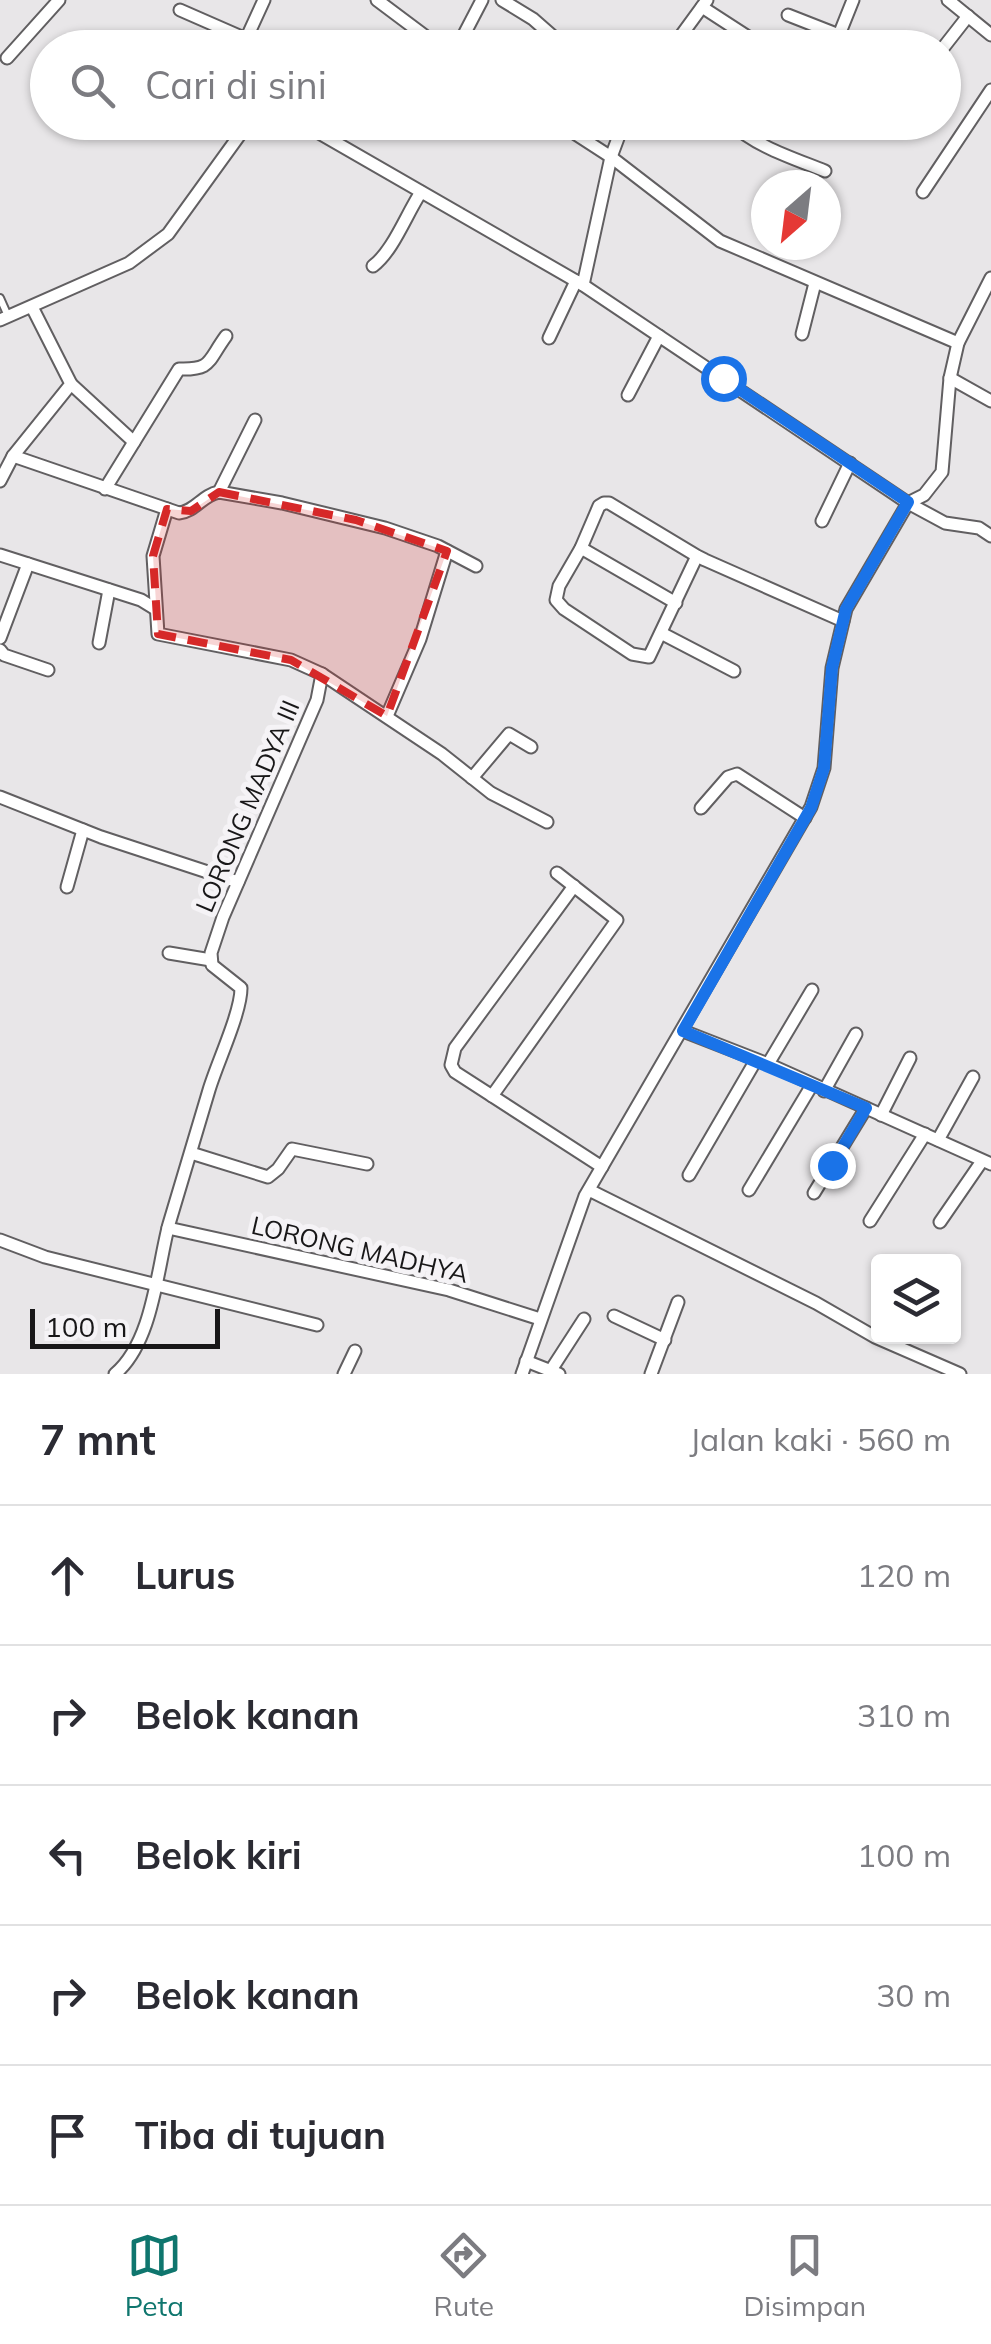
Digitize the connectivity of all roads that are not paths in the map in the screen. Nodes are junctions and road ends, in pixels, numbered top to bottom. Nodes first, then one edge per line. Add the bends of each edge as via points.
1 (59, 0) edge
2 (264, 0) edge
3 (377, 0) edge
4 (482, 0) edge
5 (502, 0) edge
6 (853, 0) edge
7 (948, 0) edge
8 (705, 4) edge
9 (180, 10) dead end
10 (788, 15) dead end
11 (968, 16) junction
12 (32, 30) edge
13 (218, 30) edge
14 (249, 30) edge
15 (416, 30) edge
16 (466, 30) edge
17 (546, 30) edge
18 (686, 30) edge
19 (740, 30) edge
20 (828, 30) edge
21 (841, 30) edge
22 (957, 30) edge
23 (30, 32) edge
24 (991, 35) edge
25 (7, 58) dead end
26 (991, 90) edge
27 (961, 135) edge
28 (236, 140) edge
29 (331, 140) edge
30 (584, 140) edge
31 (618, 140) edge
32 (754, 140) edge
33 (958, 140) edge
34 (611, 158) junction
35 (821, 170) edge
36 (421, 192) junction
37 (923, 192) dead end
38 (373, 266) dead end
39 (991, 278) edge
40 (580, 283) junction
41 (815, 283) junction
42 (0, 298) edge
43 (32, 307) junction
44 (4, 318) edge
45 (802, 334) dead end
46 (226, 336) dead end
47 (659, 336) junction
48 (549, 338) dead end
49 (958, 343) junction
50 (950, 378) junction
51 (70, 384) junction
52 (628, 395) dead end
53 (991, 400) edge
54 (255, 420) dead end
55 (134, 442) junction
56 (13, 456) junction
57 (850, 463) junction
58 (0, 481) edge
59 (105, 489) junction
60 (218, 492) junction
61 (908, 502) junction
62 (167, 509) junction
63 (822, 521) dead end
64 (991, 536) edge
65 (581, 548) junction
66 (447, 551) junction
67 (0, 555) edge
68 (697, 556) junction
69 (28, 564) junction
70 (476, 566) dead end
71 (109, 590) junction
72 (676, 603) junction
73 (154, 608) junction
74 (843, 621) junction
75 (662, 633) junction
76 (0, 638) edge
77 (99, 643) dead end
78 (0, 650) edge
79 (48, 670) dead end
80 (734, 671) dead end
81 (322, 674) junction
82 (387, 716) junction
83 (531, 747) dead end
84 (472, 778) junction
85 (0, 796) edge
86 (701, 808) dead end
87 (805, 818) junction
88 (547, 822) dead end
89 (83, 830) junction
90 (557, 874) dead end
91 (238, 882) junction
92 (574, 886) junction
93 (67, 888) dead end
94 (169, 953) dead end
95 (211, 960) junction
96 (812, 990) dead end
97 (683, 1031) junction
98 (856, 1034) dead end
99 (910, 1058) dead end
100 (762, 1062) junction
101 (972, 1077) dead end
102 (818, 1088) junction
103 (492, 1096) junction
104 (866, 1108) junction
105 (881, 1115) junction
106 (932, 1137) junction
107 (190, 1153) junction
108 (989, 1163) edge
109 (366, 1164) dead end
110 (602, 1167) junction
111 (689, 1175) dead end
112 (589, 1190) junction
113 (749, 1190) dead end
114 (814, 1193) dead end
115 (870, 1221) dead end
116 (940, 1222) dead end
117 (168, 1228) junction
118 (0, 1240) edge
119 (157, 1284) junction
120 (678, 1302) dead end
121 (614, 1316) dead end
122 (540, 1319) junction
123 (584, 1319) dead end
124 (317, 1325) dead end
125 (665, 1340) junction
126 (355, 1352) dead end
127 (524, 1367) edge
128 (944, 1371) edge
129 (555, 1372) edge
130 (115, 1374) edge
131 (344, 1374) edge
132 (651, 1374) edge
133 (960, 1374) edge

1 - 12 street
2 - 14 street
3 - 15 street
4 - 16 street
5 - 17 street
6 - 21 street
7 - 11 street
8 - 18 street
8 - 19 street
9 - 13 street
10 - 20 street
11 - 22 street
11 - 24 street
23 - 25 street
26 - 27 street
28 - 43 street via 162,238 130,262
29 - 36 street
30 - 34 street
31 - 34 street
32 - 35 street
33 - 37 street
34 - 40 street
34 - 41 street via 720,241
36 - 38 street via 392,246
36 - 40 street
39 - 49 street
40 - 47 street
40 - 48 street
41 - 45 street
41 - 49 street
42 - 44 lane
43 - 44 street
43 - 51 street
46 - 55 street via 204,367 178,368
47 - 52 street
47 - 57 street
49 - 50 street
50 - 53 street
50 - 61 street via 942,472
51 - 55 street
51 - 56 street
54 - 60 street
55 - 59 street
56 - 58 street
56 - 59 street
57 - 61 street
57 - 63 street
59 - 62 street
60 - 62 street via 191,511
60 - 66 street via 356,520
61 - 64 street via 945,523
61 - 74 street
62 - 73 street via 152,556
65 - 68 street via 604,503
65 - 72 street
65 - 75 street via 559,586 556,600 564,609 644,658
66 - 70 street
66 - 82 street
67 - 69 street, LORONG MADYA III
68 - 72 street
68 - 74 street
69 - 71 street, LORONG MADYA III
69 - 76 street
71 - 73 street, LORONG MADYA III
71 - 77 street
72 - 75 street
73 - 81 street, LORONG MADYA III via 158,634 291,660
74 - 87 street via 824,768
75 - 80 street
78 - 79 street
81 - 82 street
81 - 91 street, LORONG MADYA III via 317,700
82 - 84 street
83 - 84 street via 508,734
84 - 88 street
85 - 89 street
86 - 87 street via 737,774
87 - 97 street
89 - 91 street
89 - 93 street
90 - 92 street
91 - 95 street, LORONG MADYA III
92 - 103 street via 617,920
92 - 103 street via 450,1059 455,1072
94 - 95 street
95 - 107 street via 241,988 241,999
96 - 100 street
97 - 100 street
97 - 110 street
98 - 102 street
99 - 105 street
100 - 102 street
100 - 111 street
101 - 106 street
102 - 104 street
102 - 113 street
103 - 110 street
104 - 105 street
104 - 114 street
105 - 106 street
106 - 108 street
106 - 115 street
107 - 109 street via 268,1176 292,1148
107 - 117 street
108 - 116 street
110 - 112 street
112 - 122 street
112 - 128 street
117 - 119 street
117 - 122 street, LORONG MADHYA via 449,1290
118 - 119 street
119 - 124 street
119 - 130 street via 134,1352
120 - 125 street
121 - 125 street
122 - 127 street
123 - 129 street
125 - 132 street
126 - 131 street
127 - 129 street
128 - 133 street

